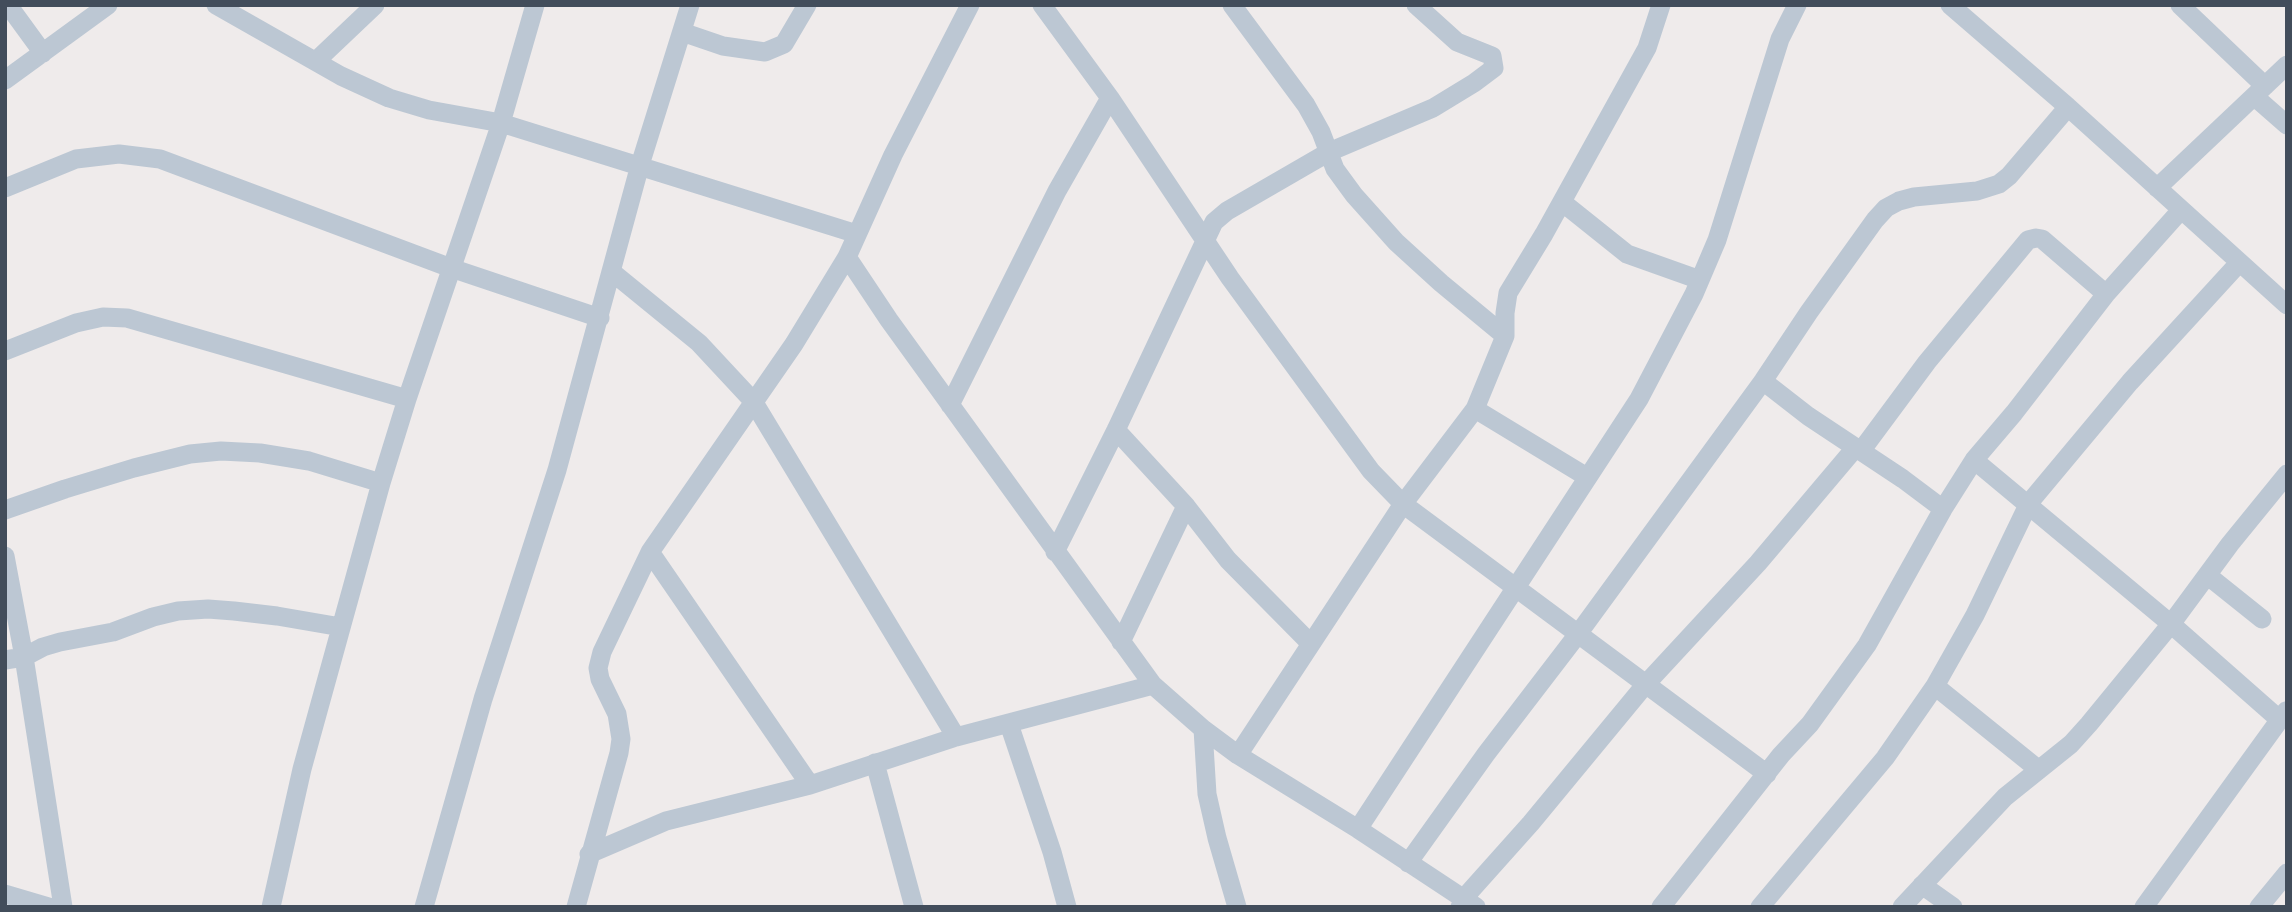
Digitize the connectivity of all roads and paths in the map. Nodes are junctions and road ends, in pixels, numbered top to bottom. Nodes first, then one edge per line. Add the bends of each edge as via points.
1 (8, 5) edge
2 (108, 5) edge
3 (216, 5) edge
4 (375, 5) edge
5 (535, 5) edge
6 (690, 5) edge
7 (807, 5) edge
8 (970, 5) edge
9 (1042, 5) edge
10 (1232, 5) edge
11 (1416, 5) edge
12 (1661, 5) edge
13 (1797, 5) edge
14 (1950, 5) edge
15 (2180, 5) edge
16 (682, 32) junction
17 (43, 53) junction
18 (316, 61) junction
19 (2287, 65) edge
20 (5, 80) edge
21 (2260, 92) junction
22 (1110, 98) junction
23 (2068, 107) junction
24 (501, 123) junction
25 (2287, 125) edge
26 (1329, 152) junction
27 (640, 165) junction
28 (5, 188) edge
29 (2157, 188) junction
30 (1562, 202) junction
31 (2180, 210) junction
32 (857, 234) junction
33 (1205, 240) junction
34 (847, 257) junction
35 (2239, 263) junction
36 (451, 268) junction
37 (612, 272) junction
38 (1700, 280) junction
39 (2106, 294) junction
40 (2287, 305) edge
41 (600, 318) junction
42 (1505, 335) junction
43 (5, 351) edge
44 (1763, 382) junction
45 (407, 399) junction
46 (753, 401) junction
47 (950, 405) junction
48 (1475, 409) junction
49 (1116, 430) junction
50 (1859, 449) junction
51 (1974, 460) junction
52 (2287, 474) edge
53 (1587, 477) junction
54 (381, 483) junction
55 (1403, 503) junction
56 (2029, 503) junction
57 (1186, 506) junction
58 (1942, 509) junction
59 (5, 510) edge
60 (650, 552) junction
61 (1055, 552) junction
62 (5, 556) edge
63 (2207, 575) junction
64 (1514, 588) junction
65 (2262, 620) dead end
66 (2171, 624) junction
67 (341, 627) junction
68 (1578, 634) junction
69 (1121, 642) junction
70 (1311, 644) junction
71 (15, 659) edge
72 (1153, 685) junction
73 (1645, 685) junction
74 (1935, 686) junction
75 (2283, 715) edge
76 (1009, 724) junction
77 (1203, 729) junction
78 (957, 737) junction
79 (1238, 755) junction
80 (875, 763) junction
81 (2039, 770) junction
82 (1767, 774) junction
83 (810, 785) junction
84 (1358, 829) junction
85 (589, 854) junction
86 (1408, 863) junction
87 (2287, 873) edge
88 (1922, 885) junction
89 (5, 894) edge
90 (1467, 904) edge
91 (910, 906) edge
92 (49, 907) edge
93 (63, 907) edge
94 (271, 907) edge
95 (424, 907) edge
96 (576, 907) edge
97 (1067, 907) edge
98 (1237, 907) edge
99 (1661, 907) edge
100 (1759, 907) edge
101 (1902, 907) edge
102 (1952, 907) edge
103 (2144, 907) edge
104 (2259, 907) edge

1 - 17 street
2 - 17 street
3 - 18 street
4 - 18 street
5 - 24 street
6 - 16 street
7 - 16 street via 784,44 765,52 723,46
8 - 32 street
9 - 22 street
10 - 26 street via 1306,105
11 - 26 street via 1457,42 1492,56 1494,68 1433,108
12 - 30 street via 1647,48
13 - 38 street via 1780,39 1717,240
14 - 23 street
15 - 21 street
16 - 27 street
17 - 20 street
18 - 24 street via 389,98
19 - 21 street
21 - 25 street
21 - 29 street
22 - 33 street
22 - 47 street via 1056,191
23 - 29 street
23 - 44 street via 1999,184 1977,191 1914,197 1886,208
24 - 27 street
24 - 36 street
26 - 33 street via 1227,211 1214,222
26 - 42 street via 1354,195 1396,242
27 - 32 street
27 - 37 street
28 - 36 street via 76,159 119,154 160,159
29 - 31 street
30 - 38 street via 1627,254
30 - 42 street via 1508,293
31 - 35 street
31 - 39 street
32 - 34 street
33 - 49 street
33 - 55 street via 1371,471
34 - 46 street
34 - 47 street
35 - 40 street
35 - 56 street via 2130,382
36 - 41 street
36 - 45 street
37 - 41 street
37 - 46 street via 699,343
38 - 53 street via 1639,398
39 - 50 street via 2042,239 2028,240
39 - 51 street
41 - 95 street
42 - 48 street
43 - 45 street via 76,323 127,318
44 - 50 street
44 - 68 street
45 - 54 street
46 - 60 street
46 - 78 street
47 - 61 street
48 - 53 street
48 - 55 street
49 - 57 street
49 - 61 street
50 - 58 street
50 - 73 street
51 - 56 street
51 - 58 street
52 - 63 street
53 - 64 street
54 - 59 street via 309,461 221,451 134,468
54 - 67 street
55 - 64 street
55 - 70 street
56 - 66 street
56 - 74 street
57 - 69 street
57 - 70 street via 1228,560
58 - 82 street via 1867,645
60 - 83 street
60 - 85 street via 599,660 600,679 617,714 621,739
61 - 69 street
62 - 71 street
63 - 65 street
63 - 66 street
64 - 68 street
64 - 84 street
66 - 75 street
66 - 81 street via 2071,744
67 - 71 street via 234,611 178,611 113,632 60,642
67 - 94 street
68 - 73 street
68 - 86 street
69 - 72 street
70 - 79 street
71 - 93 street
72 - 76 street
72 - 77 street
73 - 82 street
73 - 90 street
74 - 81 street
74 - 100 street via 1885,758
75 - 103 street
76 - 78 street
76 - 97 street
77 - 79 street
77 - 98 street via 1207,794
78 - 80 street
79 - 84 street
80 - 83 street
80 - 91 street
81 - 88 street via 2006,797
82 - 99 street
83 - 85 street via 666,821
84 - 86 street
85 - 96 street
86 - 90 street
87 - 104 street
88 - 101 street
88 - 102 street
89 - 92 street

